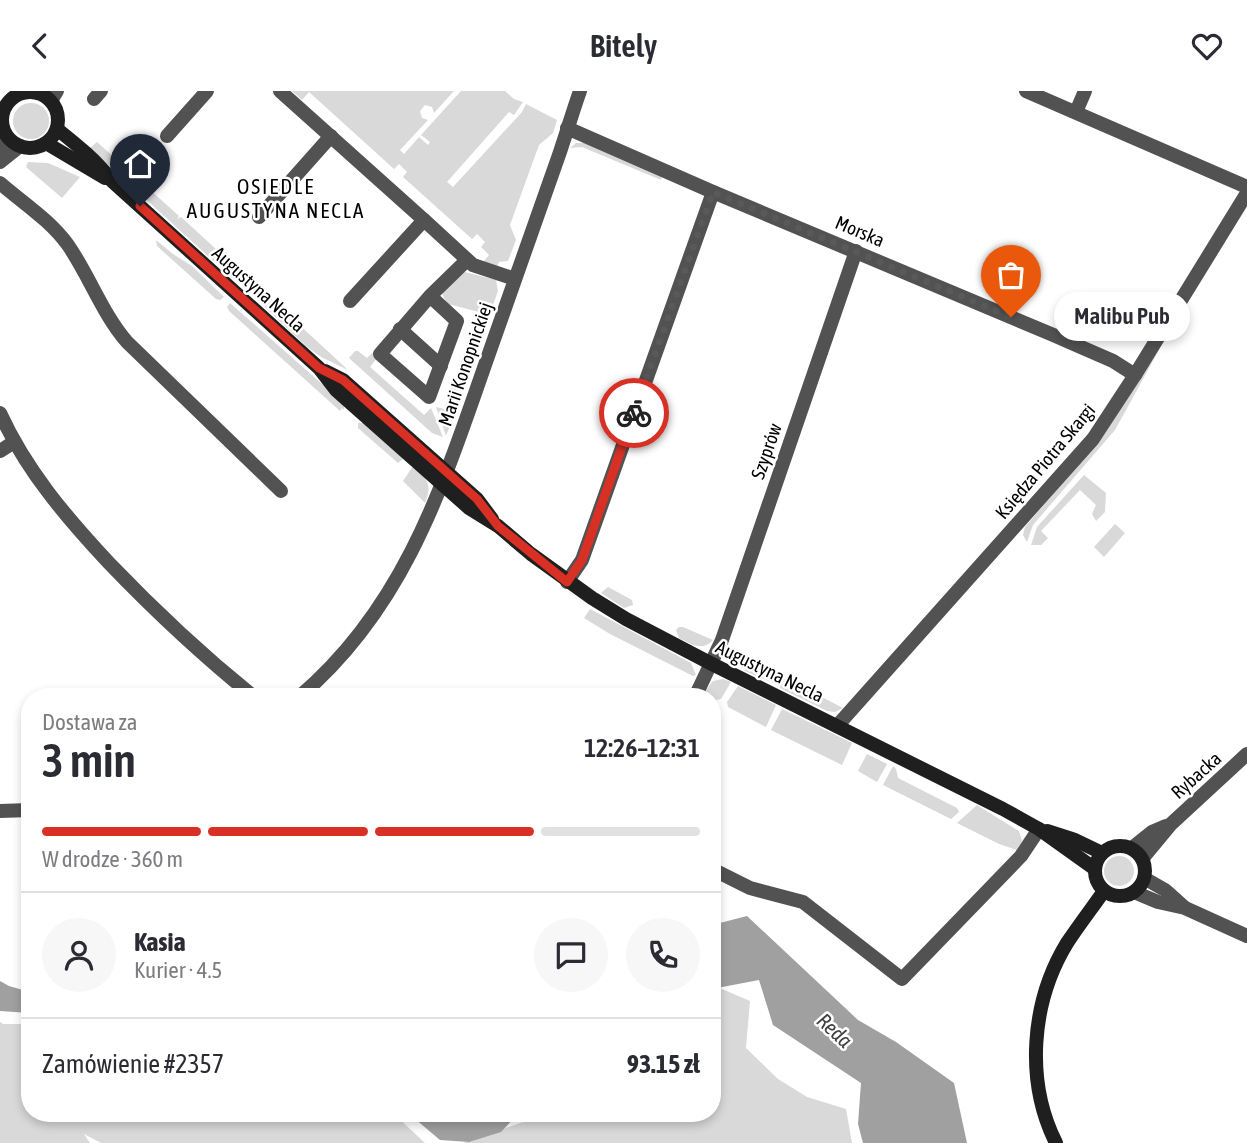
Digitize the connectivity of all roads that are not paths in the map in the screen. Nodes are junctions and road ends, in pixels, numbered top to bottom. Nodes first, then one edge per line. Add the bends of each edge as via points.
1 (207, 91) edge
2 (280, 91) edge
3 (580, 91) edge
4 (1026, 91) edge
5 (1085, 91) edge
6 (38, 92) edge
7 (14, 93) edge
8 (54, 96) edge
9 (2, 105) edge
10 (1076, 112) junction
11 (567, 128) junction
12 (57, 129) junction
13 (167, 136) dead end
14 (331, 136) junction
15 (3, 141) edge
16 (46, 143) junction
17 (20, 146) junction
18 (0, 162) edge
19 (112, 181) junction
20 (0, 183) edge
21 (1247, 187) edge
22 (713, 192) junction
23 (1247, 193) edge
24 (259, 217) dead end
25 (425, 220) junction
26 (856, 251) junction
27 (467, 260) junction
28 (515, 279) junction
29 (430, 296) junction
30 (350, 301) dead end
31 (400, 330) junction
32 (441, 366) junction
33 (1135, 375) junction
34 (0, 413) edge
35 (13, 442) junction
36 (0, 451) edge
37 (444, 478) junction
38 (281, 491) dead end
39 (567, 582) junction
40 (710, 663) junction
41 (243, 688) edge
42 (309, 688) edge
43 (699, 688) edge
44 (837, 726) junction
45 (1247, 754) edge
46 (21, 810) edge
47 (0, 811) edge
48 (1039, 829) junction
49 (1102, 853) junction
50 (1137, 853) junction
51 (1095, 869) junction
52 (721, 873) edge
53 (1144, 878) junction
54 (1104, 891) junction
55 (1134, 892) junction
56 (1185, 908) junction
57 (1247, 936) edge
58 (1056, 1143) edge

1 - 13 street
2 - 14 street
3 - 11 street, Marii Konopnickiej
4 - 10 street
5 - 10 street
6 - 7 main road
6 - 8 main road
7 - 9 main road
8 - 12 main road
9 - 15 main road
10 - 21 street
11 - 22 street, Morska
11 - 28 street, Marii Konopnickiej
12 - 16 main road
12 - 19 main road, Augustyna Necla
14 - 24 street
14 - 25 street
15 - 17 main road
16 - 17 main road
16 - 19 main road, Augustyna Necla
17 - 18 street
19 - 37 main road, Augustyna Necla via 319,368 343,380
20 - 38 street via 49,223 68,246 111,324 127,342
22 - 26 street, Morska
22 - 39 street via 582,560
23 - 33 street, Księdza Piotra Skargi
25 - 27 street
25 - 30 street
26 - 33 street, Morska via 1063,339
26 - 40 street, Szyprów via 722,640
27 - 28 street via 480,269
27 - 29 street
28 - 37 street, Marii Konopnickiej
29 - 31 street
29 - 32 street via 457,321
31 - 32 street
31 - 32 street via 380,354 429,397
33 - 44 street, Księdza Piotra Skargi via 1093,439
34 - 35 street
35 - 36 street
35 - 41 street via 83,535 203,656
37 - 39 main road, Augustyna Necla via 477,499 498,526
37 - 42 street, Marii Konopnickiej via 401,575 353,643
39 - 40 main road, Augustyna Necla
40 - 43 street, Szyprów
40 - 44 main road, Augustyna Necla
44 - 48 main road, Augustyna Necla
45 - 50 street, Rybacka via 1171,824 1152,832
46 - 47 street
48 - 49 main road, Augustyna Necla
48 - 51 main road, Augustyna Necla
48 - 52 street via 1021,856 902,979 803,902 751,888
49 - 50 main road via 1116,846
49 - 51 main road
50 - 53 main road via 1145,868
51 - 54 main road
53 - 55 main road
53 - 56 street
54 - 55 main road via 1119,896
54 - 58 main road via 1066,945 1045,993 1037,1027 1041,1104
55 - 56 street
56 - 57 street

